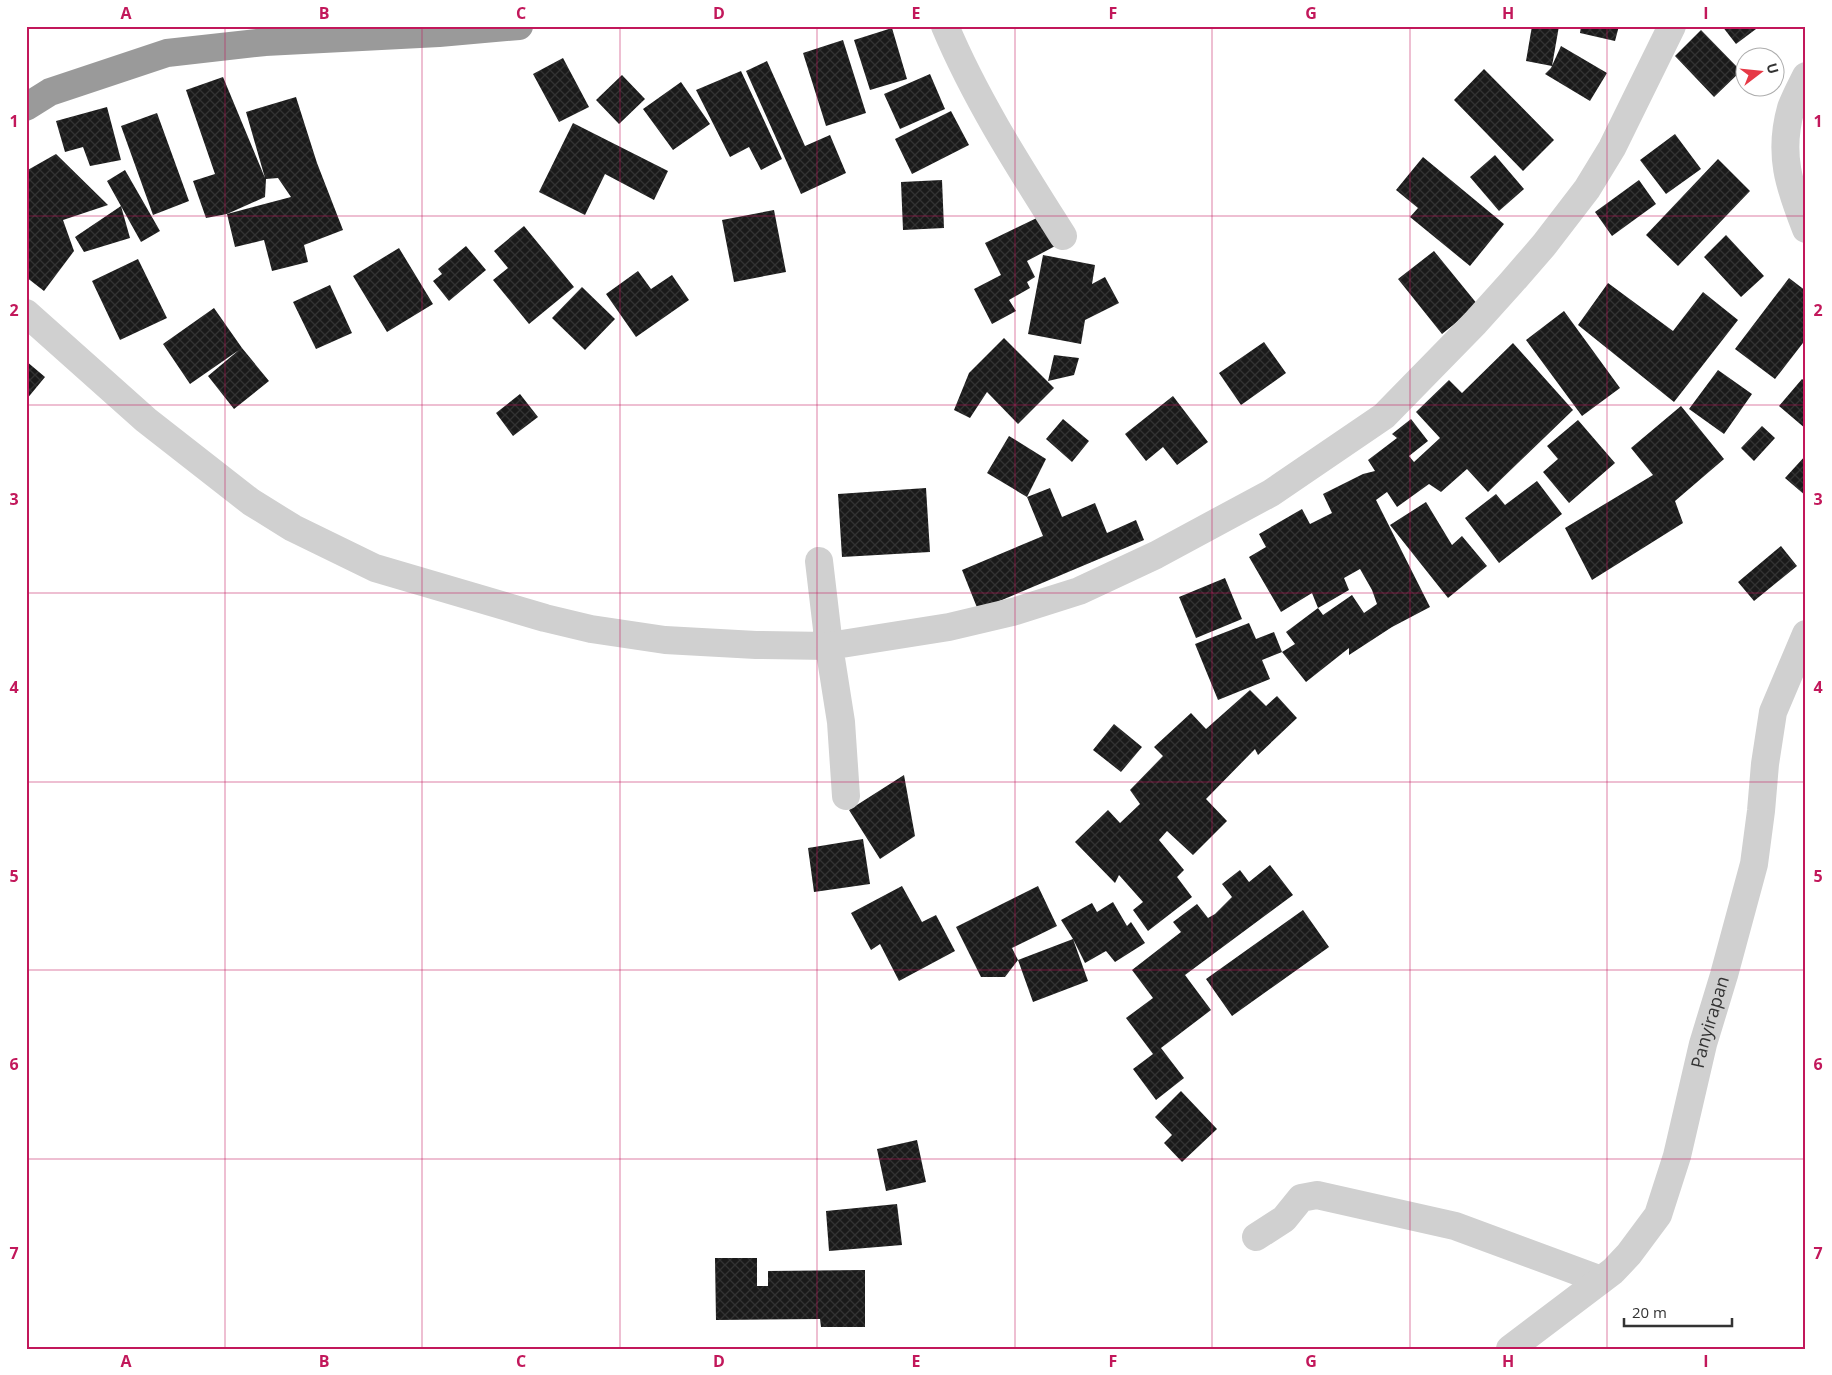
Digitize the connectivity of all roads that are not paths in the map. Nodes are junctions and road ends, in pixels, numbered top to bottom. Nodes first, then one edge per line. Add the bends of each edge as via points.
1 (520, 26) edge
2 (945, 26) edge
3 (1672, 26) edge
4 (439, 30) edge
5 (1806, 76) edge
6 (26, 107) edge
7 (1806, 228) edge
8 (1063, 236) dead end
9 (26, 313) edge
10 (819, 561) dead end
11 (1806, 634) edge
12 (829, 646) junction
13 (846, 796) dead end
14 (1256, 1237) dead end
15 (1601, 1280) junction
16 (1510, 1349) edge

1 - 4 highway
2 - 8 street via 961,65 1002,139
3 - 12 street via 1625,123 1587,189 1544,246 1481,317 1384,416 1271,493 1156,556 1079,591 949,627
4 - 6 highway via 265,42 167,53 50,92
5 - 7 street via 1792,107 1784,142 1786,169
9 - 12 street via 146,420 251,502 293,528 375,568 591,629 665,640
10 - 12 street
11 - 15 street, Panyirapan via 1773,712 1754,864 1703,1044 1666,1194 1646,1232 1629,1254
12 - 13 street via 841,722
14 - 15 street via 1284,1219 1301,1198 1318,1196 1455,1226
15 - 16 street, Panyirapan

